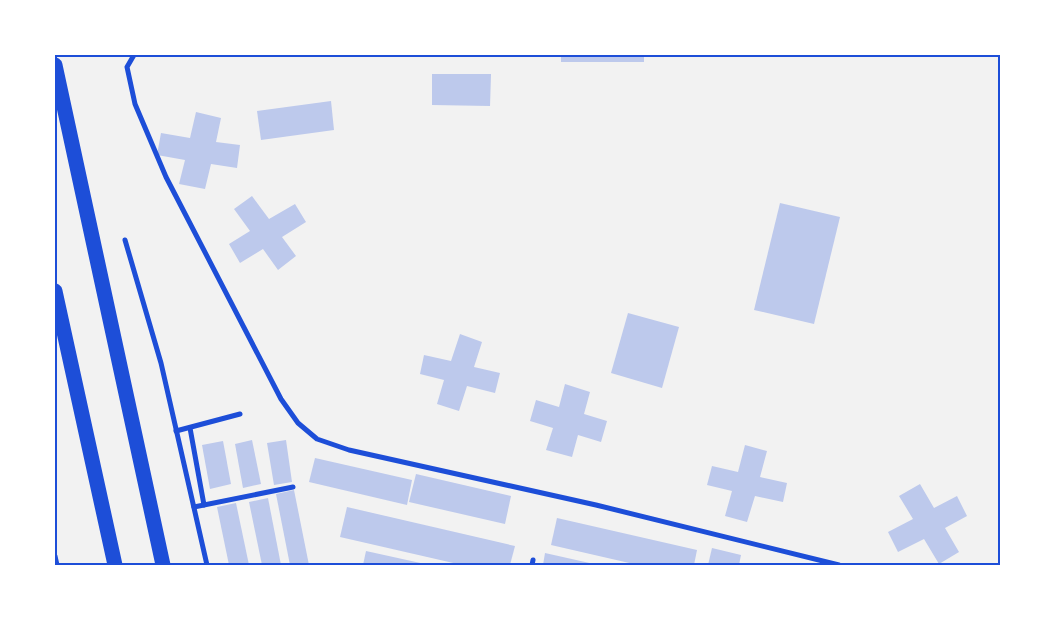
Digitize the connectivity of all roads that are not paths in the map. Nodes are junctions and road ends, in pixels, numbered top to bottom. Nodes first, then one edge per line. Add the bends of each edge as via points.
1 (134, 55) edge
2 (55, 65) edge
3 (124, 240) dead end
4 (55, 291) edge
5 (240, 414) dead end
6 (190, 428) junction
7 (176, 431) junction
8 (293, 487) dead end
9 (204, 505) junction
10 (194, 507) junction
11 (55, 556) edge
12 (57, 565) edge
13 (115, 565) edge
14 (164, 565) edge
15 (207, 565) edge
16 (839, 565) edge

1 - 16 street via 127,67 135,104 166,177 280,399 298,423 317,439 349,450 596,505
2 - 14 highway
3 - 7 street via 161,363
4 - 13 highway
5 - 6 street
6 - 7 street
6 - 9 street
7 - 10 street
8 - 9 street
9 - 10 street
10 - 15 street
11 - 12 street

